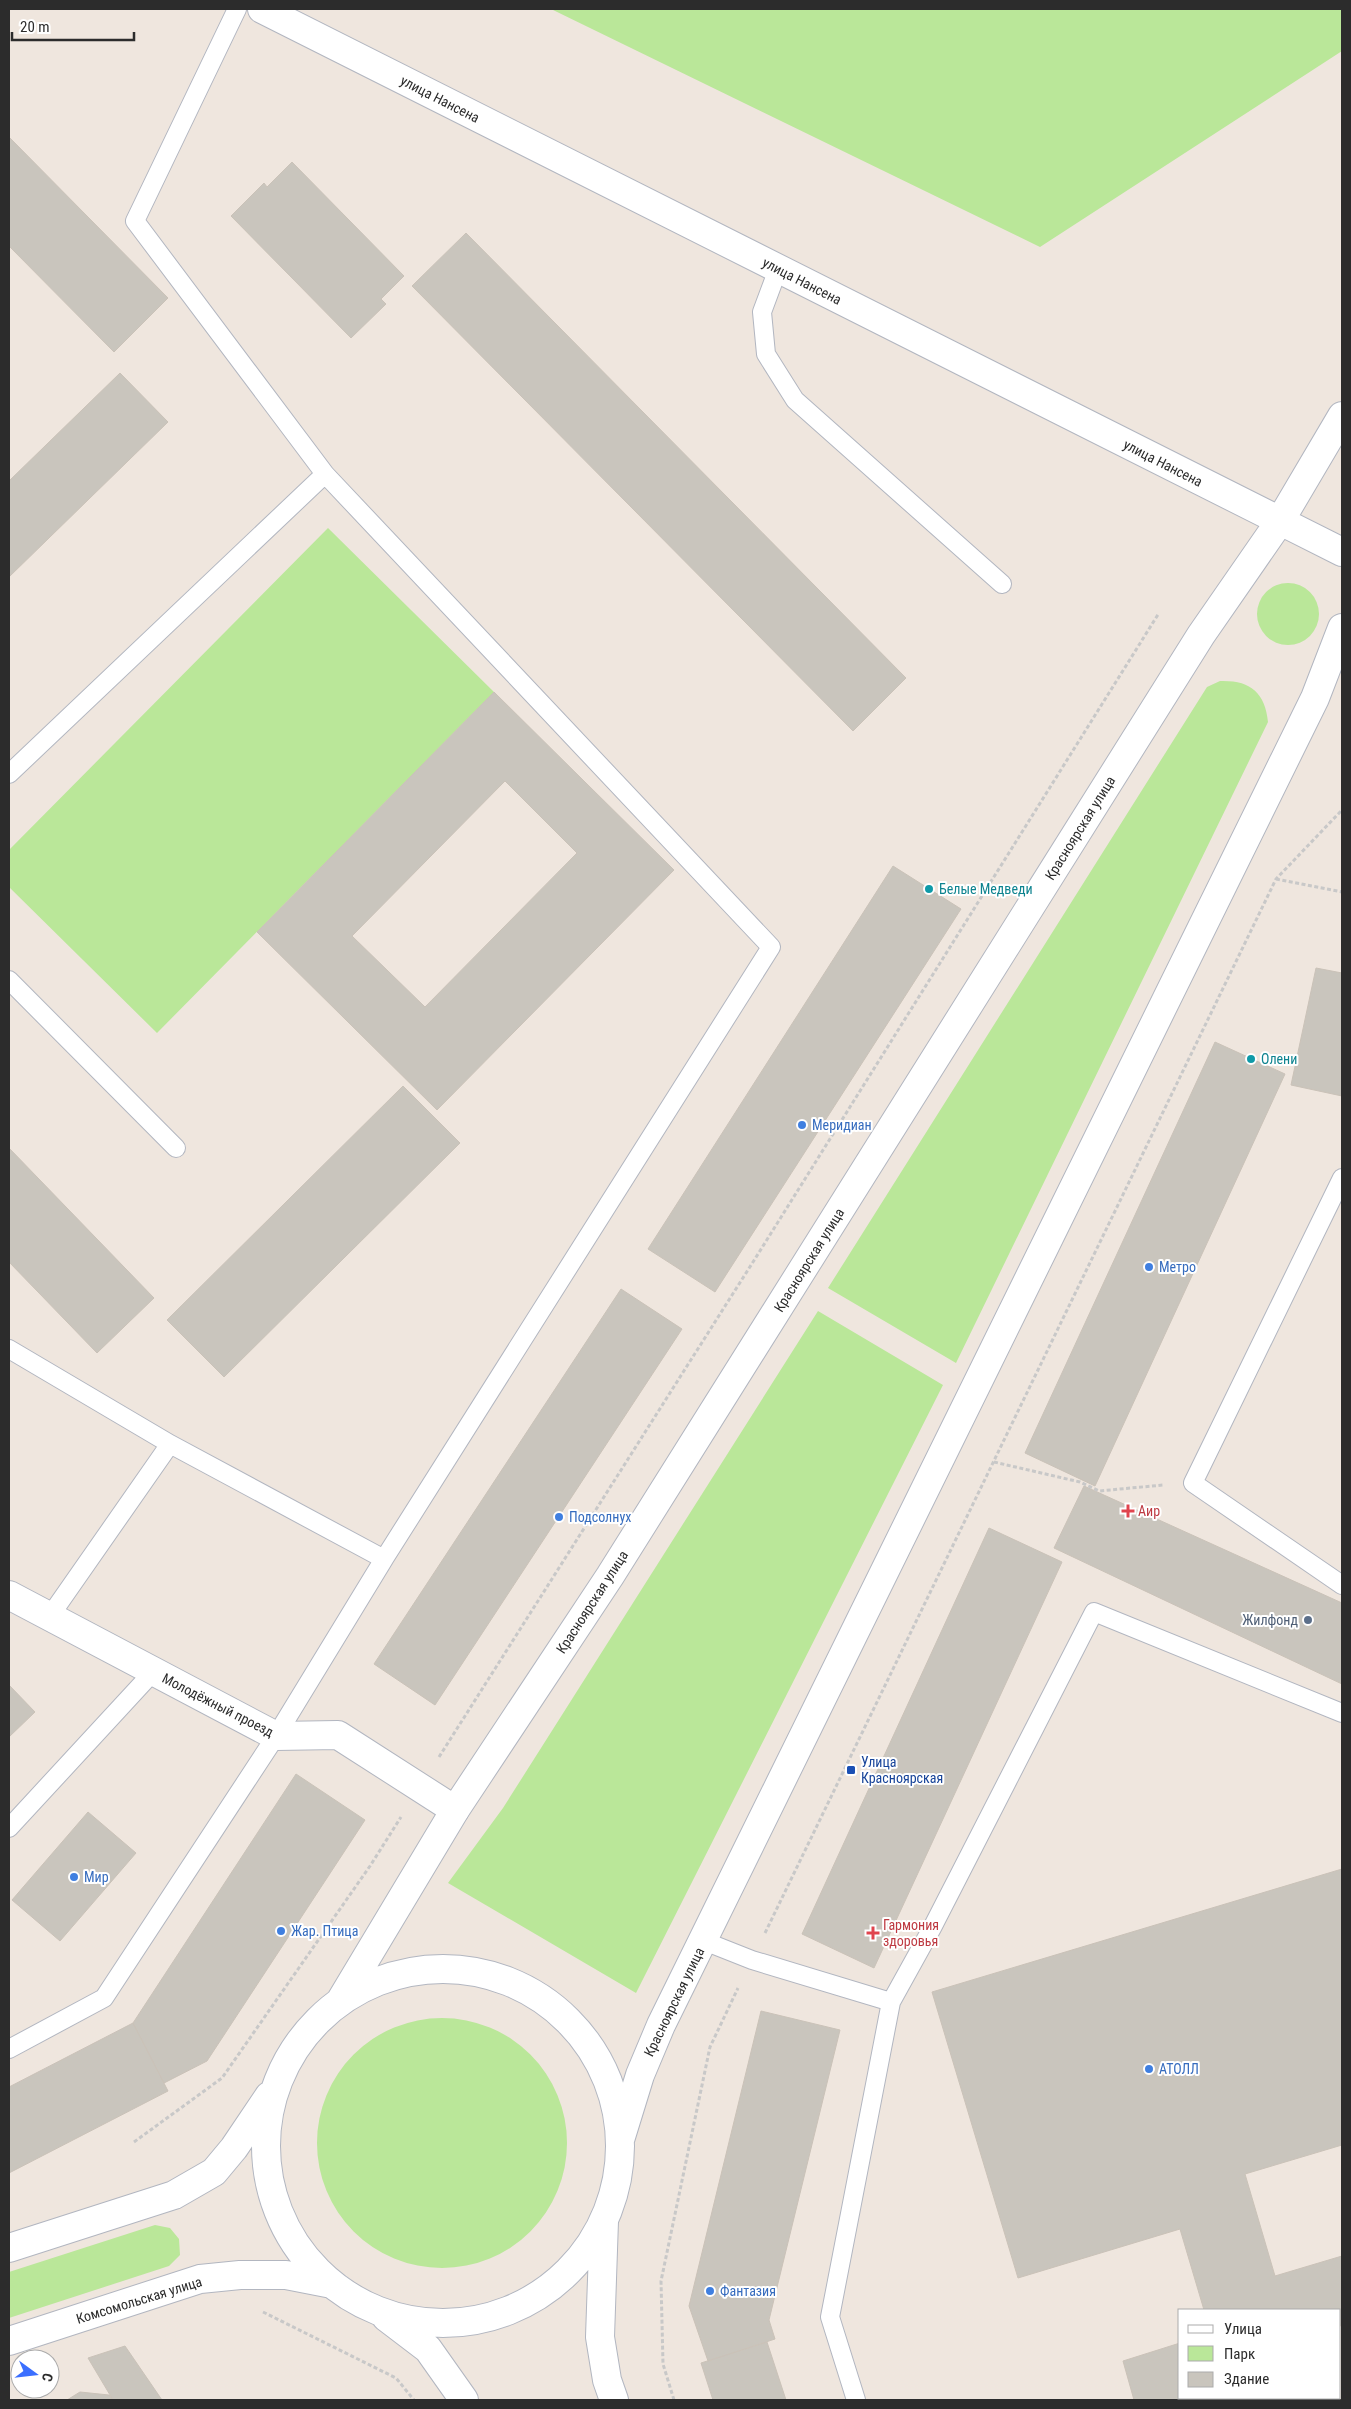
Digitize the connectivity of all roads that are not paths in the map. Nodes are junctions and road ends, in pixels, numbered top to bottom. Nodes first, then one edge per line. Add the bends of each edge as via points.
1 (236, 9) edge
2 (262, 9) edge
3 (778, 269) junction
4 (1342, 416) edge
5 (325, 474) junction
6 (1280, 521) junction
7 (1342, 552) edge
8 (1002, 584) dead end
9 (1342, 628) edge
10 (9, 774) edge
11 (9, 980) edge
12 (176, 1148) dead end
13 (1342, 1178) edge
14 (9, 1349) edge
15 (170, 1444) junction
16 (384, 1559) junction
17 (1342, 1585) edge
18 (9, 1595) edge
19 (50, 1616) junction
20 (153, 1672) junction
21 (1342, 1712) edge
22 (276, 1736) junction
23 (455, 1810) junction
24 (9, 1828) edge
25 (704, 1941) junction
26 (341, 2000) junction
27 (891, 2002) junction
28 (9, 2049) edge
29 (276, 2084) junction
30 (620, 2140) junction
31 (604, 2221) junction
32 (9, 2248) edge
33 (332, 2284) junction
34 (379, 2312) junction
35 (9, 2341) edge
36 (464, 2400) edge
37 (614, 2400) edge
38 (856, 2400) edge

1 - 5 lane via 135,221
2 - 3 main road, улица Нансена
3 - 6 main road, улица Нансена
3 - 8 lane via 762,312 766,354 796,400
4 - 6 main road, Красноярская улица
5 - 10 lane
5 - 16 lane via 771,947
6 - 7 main road, улица Нансена
6 - 23 main road, Красноярская улица via 1201,635 610,1576
9 - 25 main road, Красноярская улица via 1315,698
11 - 12 lane
13 - 17 lane via 1193,1483
14 - 15 lane
15 - 16 lane
15 - 19 lane
16 - 22 lane
18 - 19 main road, Молодёжный проезд
19 - 20 main road, Молодёжный проезд
20 - 22 main road, Молодёжный проезд
20 - 24 lane
21 - 27 lane via 1094,1612
22 - 23 main road, Молодёжный проезд via 338,1735
22 - 28 lane via 104,1998
23 - 26 main road, Красноярская улица
25 - 27 lane via 752,1960
25 - 30 main road, Красноярская улица via 661,2025 640,2075
26 - 29 main road, Красноярская улица via 302,2037
26 - 30 main road, Красноярская улица via 390,1976 444,1968 497,1976 546,2001 585,2039 611,2087
27 - 38 lane via 830,2317
29 - 32 main road via 234,2148 214,2172 174,2195
29 - 33 main road, Красноярская улица via 267,2120 265,2157 271,2193 285,2228 305,2258
30 - 31 main road, Красноярская улица via 617,2182
31 - 34 main road, Красноярская улица via 574,2265 533,2299 484,2319 430,2323
31 - 37 main road via 600,2337
33 - 34 main road, Красноярская улица
33 - 35 main road, Комсомольская улица via 286,2275 200,2279
34 - 36 main road via 428,2349

